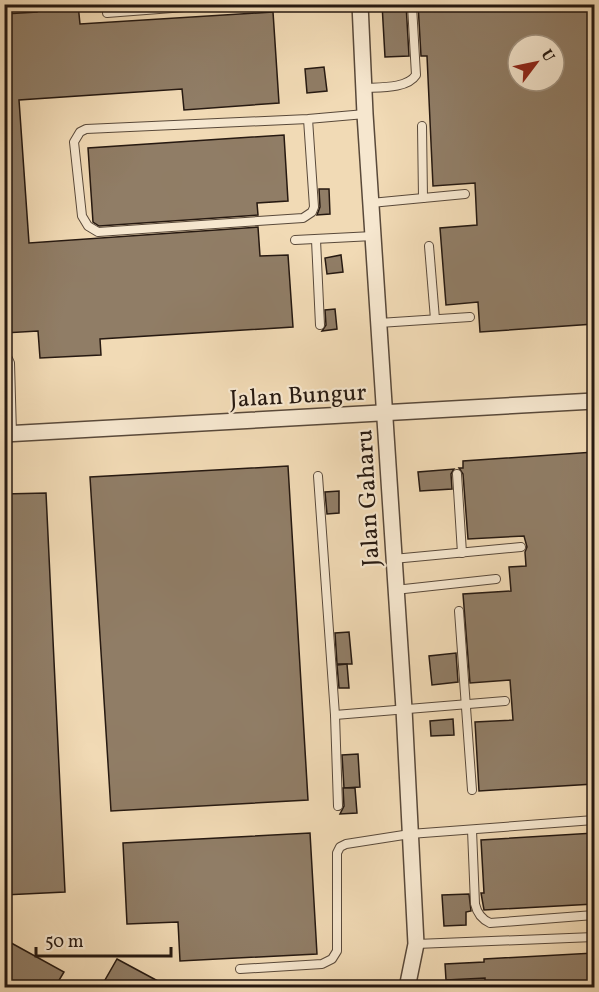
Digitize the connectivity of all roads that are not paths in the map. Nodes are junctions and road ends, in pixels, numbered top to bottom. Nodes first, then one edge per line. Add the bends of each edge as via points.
1 (224, 4) edge
2 (360, 4) edge
3 (412, 6) edge
4 (106, 13) dead end
5 (363, 88) junction
6 (365, 114) junction
7 (308, 119) junction
8 (422, 126) dead end
9 (465, 194) dead end
10 (423, 198) junction
11 (371, 203) junction
12 (373, 236) junction
13 (294, 240) dead end
14 (316, 240) junction
15 (429, 246) dead end
16 (470, 316) dead end
17 (435, 319) junction
18 (379, 323) junction
19 (320, 325) dead end
20 (4, 350) edge
21 (594, 401) edge
22 (385, 412) junction
23 (8, 434) edge
24 (457, 474) dead end
25 (318, 476) dead end
26 (521, 548) dead end
27 (462, 553) junction
28 (393, 559) junction
29 (496, 579) dead end
30 (395, 590) junction
31 (459, 611) dead end
32 (505, 701) dead end
33 (465, 705) junction
34 (404, 709) junction
35 (335, 715) junction
36 (472, 790) dead end
37 (338, 806) dead end
38 (594, 820) edge
39 (472, 830) junction
40 (410, 834) junction
41 (594, 915) edge
42 (594, 937) edge
43 (416, 944) junction
44 (240, 969) dead end
45 (407, 987) edge

1 - 4 lane
2 - 5 street, Jalan Gaharu
3 - 5 lane via 416,75 407,83
5 - 6 street, Jalan Gaharu
6 - 7 lane
6 - 11 street, Jalan Gaharu
7 - 7 lane via 314,207 303,218 98,232 82,216 74,142 86,129
8 - 10 lane
9 - 10 lane
10 - 11 lane
11 - 12 street, Jalan Gaharu
12 - 14 lane
12 - 18 street, Jalan Gaharu
13 - 14 lane
14 - 19 lane
15 - 17 lane
16 - 17 lane
17 - 18 lane
18 - 22 street, Jalan Gaharu
20 - 23 lane via 10,363
21 - 22 street, Jalan Bungur
22 - 23 street, Jalan Bungur
22 - 28 street, Jalan Gaharu
24 - 27 lane
25 - 35 lane
26 - 27 lane
27 - 28 lane
28 - 30 street, Jalan Gaharu
29 - 30 lane
30 - 34 street, Jalan Gaharu
31 - 33 lane
32 - 33 lane
33 - 34 lane
33 - 36 lane
34 - 35 lane
34 - 40 street, Jalan Gaharu
35 - 37 lane
38 - 39 lane
39 - 40 lane
39 - 41 lane via 475,904 484,920 490,923
40 - 43 street, Jalan Gaharu
40 - 44 lane via 340,847 337,951 332,959 322,964
42 - 43 lane
43 - 45 street, Jalan Gaharu

